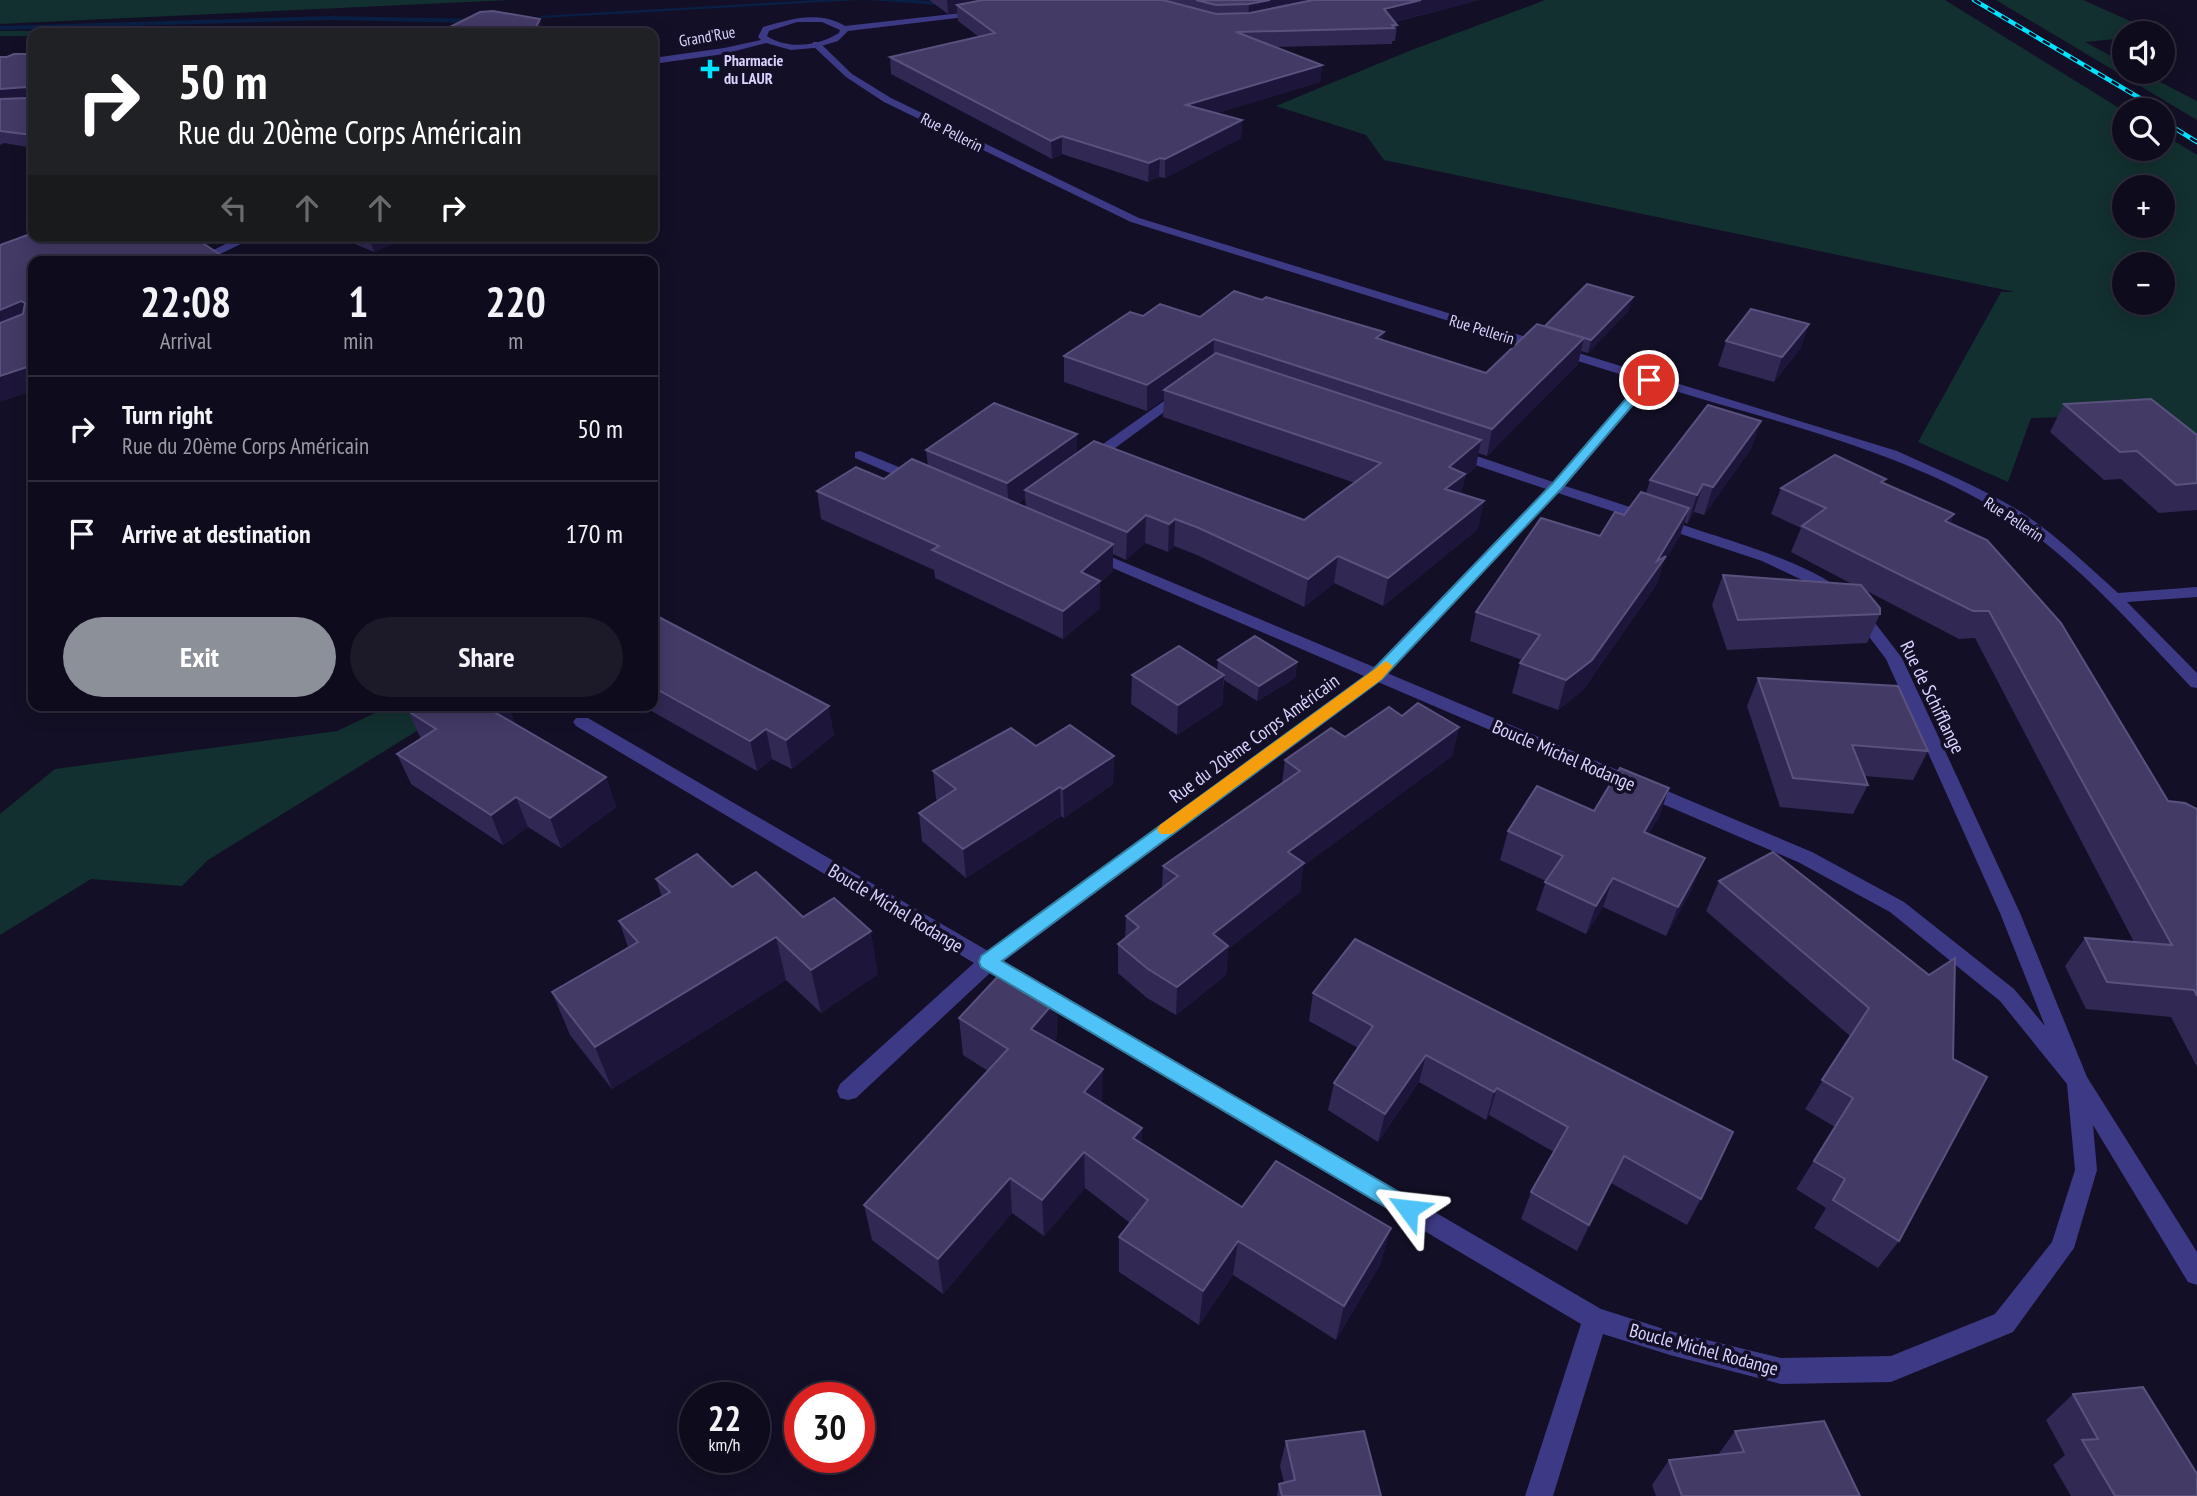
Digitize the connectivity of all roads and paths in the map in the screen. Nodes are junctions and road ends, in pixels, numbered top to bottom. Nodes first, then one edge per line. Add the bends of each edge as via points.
1 (991, 11) edge
2 (844, 29) junction
3 (766, 41) junction
4 (816, 44) junction
5 (658, 60) edge
6 (239, 242) edge
7 (207, 256) edge
8 (1649, 380) junction
9 (1189, 387) edge
10 (1438, 447) edge
11 (860, 455) dead end
12 (1077, 470) edge
13 (1556, 486) junction
14 (935, 487) edge
15 (1073, 546) edge
16 (2197, 592) edge
17 (2114, 597) junction
18 (1376, 675) junction
19 (2197, 683) edge
20 (582, 722) dead end
21 (988, 962) junction
22 (2078, 1081) junction
23 (848, 1091) dead end
24 (2197, 1274) edge
25 (1595, 1319) junction
26 (1539, 1496) edge

1 - 2 street
2 - 3 street via 822,20 784,22 761,33
2 - 4 street via 838,38
3 - 4 street, Grand'Rue via 788,46
3 - 5 street, Grand'Rue
4 - 8 street, Rue Pellerin via 828,60 869,89 1135,220
6 - 7 street
8 - 13 street, Rue du 20ème Corps Américain
8 - 17 street, Rue Pellerin via 1892,454 2029,524
9 - 12 street
10 - 13 street, Rue de Schifflange
11 - 14 street
13 - 18 street, Rue du 20ème Corps Américain
13 - 22 street, Rue de Schifflange via 1767,558 1822,584 1861,614 1894,658 2010,913
15 - 18 street, Boucle Michel Rodange
16 - 17 street
17 - 19 street, Rue Pellerin
18 - 21 street, Rue du 20ème Corps Américain
18 - 22 street, Boucle Michel Rodange via 1805,858 1897,907 2007,995
20 - 21 street, Boucle Michel Rodange
21 - 23 street, Rue du 20ème Corps Américain
21 - 25 street, Boucle Michel Rodange
22 - 24 street, Rue de Schifflange
22 - 25 street, Boucle Michel Rodange via 2086,1170 2062,1248 2004,1323 1891,1369 1781,1371
25 - 26 street

